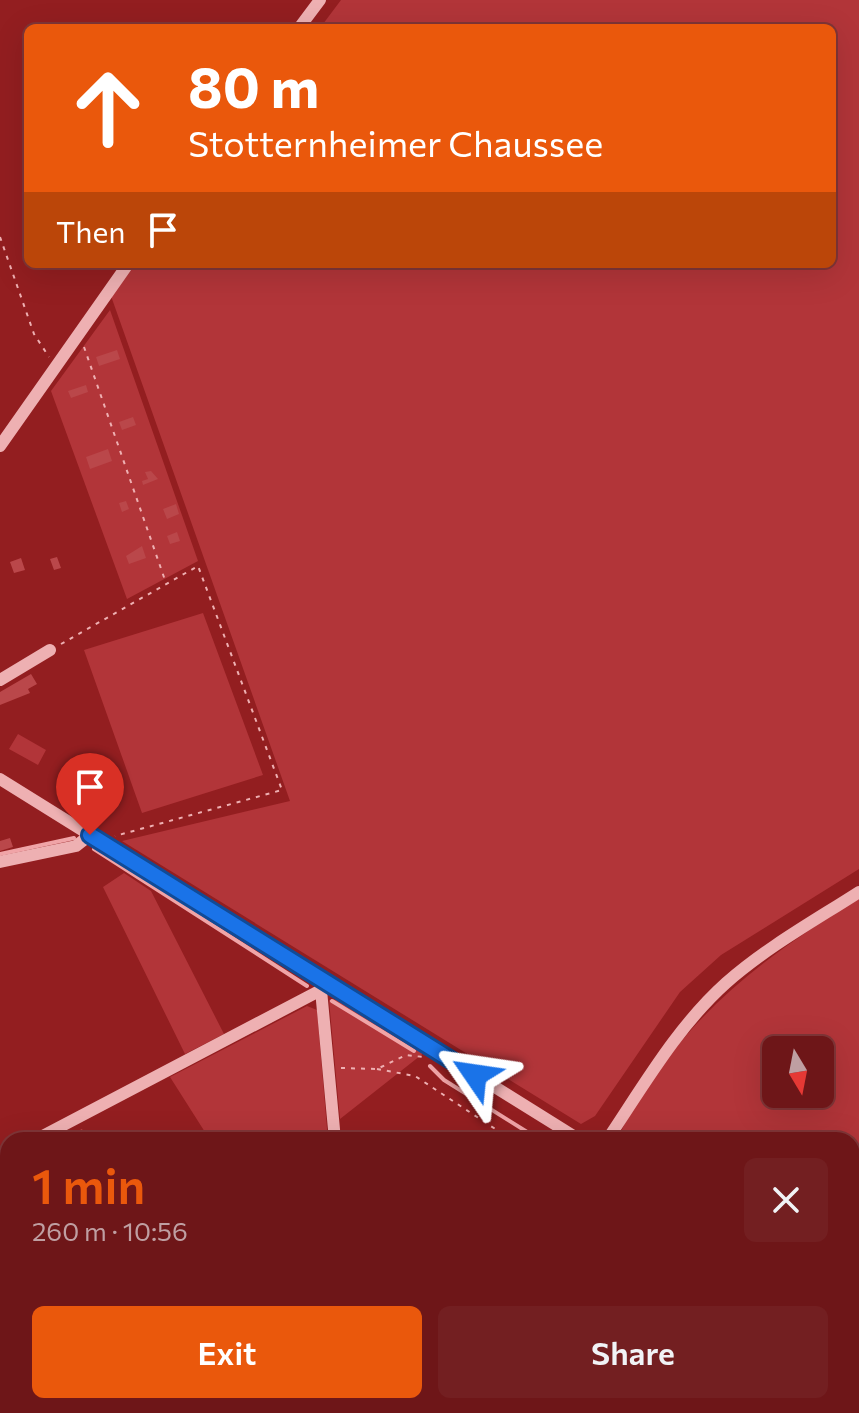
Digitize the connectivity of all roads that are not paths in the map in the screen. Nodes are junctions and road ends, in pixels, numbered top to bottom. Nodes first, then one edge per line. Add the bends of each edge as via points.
1 (320, 0) edge
2 (302, 24) edge
3 (125, 268) edge
4 (0, 446) edge
5 (50, 650) road end
6 (0, 680) edge
7 (0, 779) edge
8 (90, 835) junction
9 (0, 862) edge
10 (859, 892) edge
11 (323, 986) junction
12 (58, 1132) edge
13 (334, 1132) edge
14 (567, 1132) edge
15 (612, 1132) edge

1 - 2 street
3 - 4 street
5 - 6 street
7 - 8 street
8 - 9 street via 76,846
8 - 11 street
10 - 15 street via 771,947 726,983 678,1033
11 - 12 street
11 - 13 street
11 - 14 street via 357,1001

